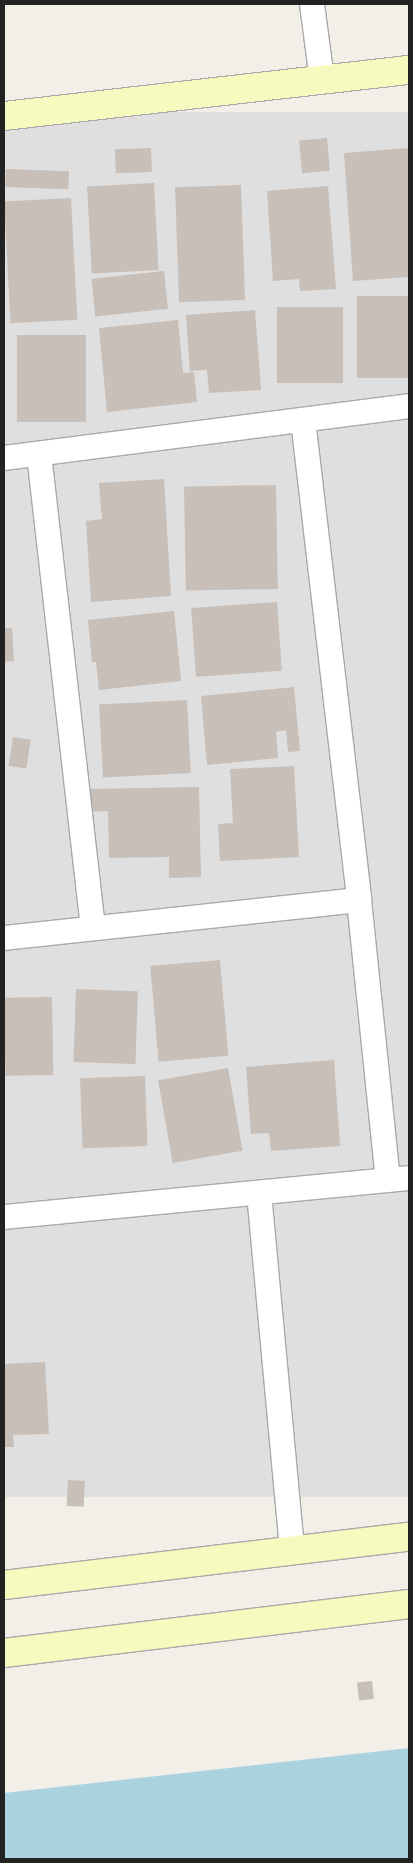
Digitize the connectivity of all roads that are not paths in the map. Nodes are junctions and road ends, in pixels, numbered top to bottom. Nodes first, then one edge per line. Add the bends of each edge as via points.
1 (312, 4) edge
2 (409, 70) edge
3 (322, 80) junction
4 (4, 116) edge
5 (409, 406) edge
6 (303, 420) junction
7 (39, 454) junction
8 (4, 458) edge
9 (359, 900) junction
10 (93, 928) junction
11 (4, 938) edge
12 (399, 1180) edge
13 (259, 1193) junction
14 (4, 1217) edge
15 (409, 1537) edge
16 (292, 1551) junction
17 (4, 1585) edge
18 (409, 1604) edge
19 (4, 1653) edge

1 - 3 street
2 - 3 street
3 - 4 street
5 - 6 street
6 - 7 street
6 - 9 street
7 - 8 street
7 - 10 street
9 - 10 street
9 - 12 street
10 - 11 street
12 - 13 street
13 - 14 street
13 - 16 street
15 - 16 street
16 - 17 street
18 - 19 street

